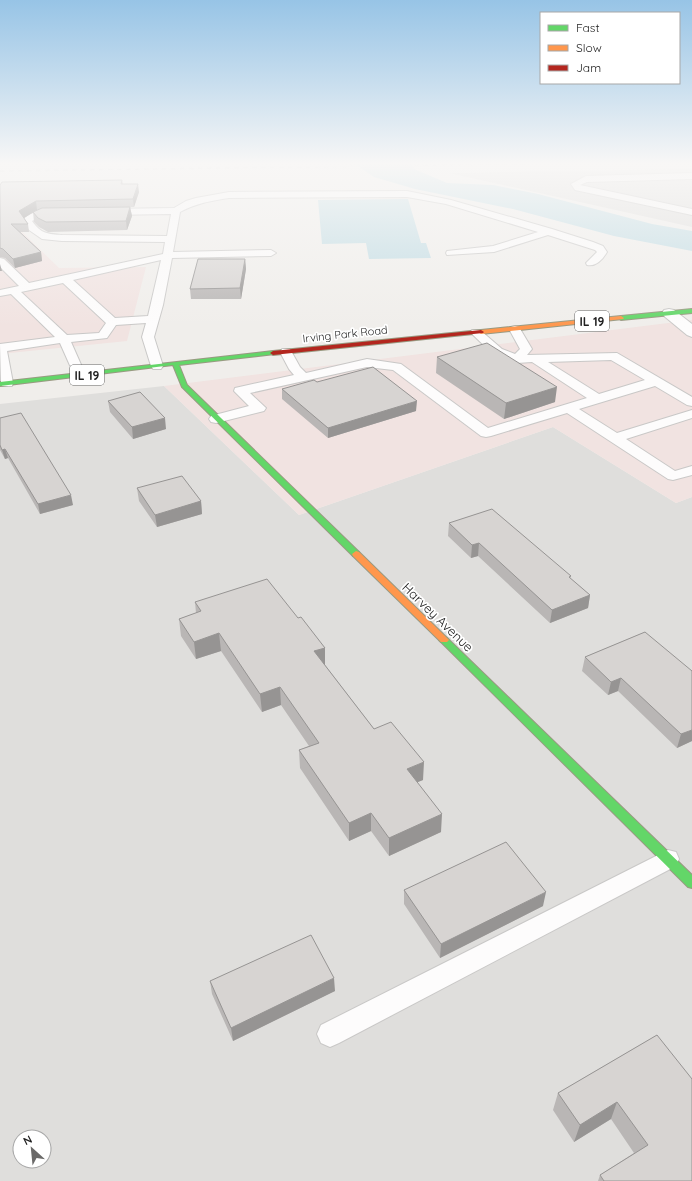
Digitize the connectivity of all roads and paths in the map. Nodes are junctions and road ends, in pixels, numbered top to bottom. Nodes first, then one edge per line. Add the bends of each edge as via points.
1 (33, 217) edge
2 (175, 217) edge
3 (501, 217) edge
4 (549, 231) junction
5 (171, 239) junction
6 (271, 252) dead end
7 (451, 253) dead end
8 (168, 256) junction
9 (0, 261) edge
10 (591, 262) dead end
11 (65, 279) junction
12 (27, 287) junction
13 (13, 290) junction
14 (0, 293) edge
15 (692, 311) edge
16 (669, 313) junction
17 (153, 319) junction
18 (112, 322) junction
19 (514, 328) junction
20 (476, 332) junction
21 (692, 332) edge
22 (64, 339) junction
23 (356, 345) junction
24 (0, 348) edge
25 (286, 352) junction
26 (534, 358) junction
27 (517, 359) junction
28 (175, 363) junction
29 (367, 363) junction
30 (157, 366) junction
31 (80, 376) junction
32 (303, 377) junction
33 (656, 381) junction
34 (4, 384) edge
35 (597, 399) junction
36 (692, 402) edge
37 (569, 408) junction
38 (692, 414) edge
39 (216, 419) junction
40 (615, 438) junction
41 (692, 470) edge
42 (668, 860) junction
43 (692, 883) edge
44 (330, 1034) dead end

1 - 5 lane via 27,220 42,236
2 - 5 lane
3 - 4 lane
4 - 7 lane via 494,249
4 - 10 lane via 599,248 602,252 600,256
5 - 8 lane
6 - 8 lane
8 - 11 lane
8 - 17 lane
9 - 12 lane
11 - 12 lane
11 - 18 lane
12 - 13 lane
13 - 14 lane
13 - 22 lane
15 - 16 main road, Irving Park Road / IL 19
16 - 19 main road, Irving Park Road / IL 19
16 - 21 street
17 - 18 lane
17 - 30 lane via 148,337
18 - 22 lane via 103,336
19 - 20 main road, Irving Park Road / IL 19
19 - 27 lane via 526,349
20 - 23 main road, Irving Park Road / IL 19
20 - 27 lane via 498,352
22 - 24 lane
22 - 31 lane
23 - 25 main road, Irving Park Road / IL 19
23 - 29 lane
24 - 34 lane
25 - 28 main road, Irving Park Road / IL 19
25 - 32 lane via 295,369
26 - 27 lane
26 - 33 lane via 613,356
26 - 35 lane
28 - 30 main road, Irving Park Road / IL 19
28 - 39 main road, Harvey Avenue via 184,386
29 - 32 lane
29 - 37 lane via 397,367 486,433
30 - 31 main road, Irving Park Road / IL 19
31 - 34 main road, Irving Park Road / IL 19
32 - 39 lane via 240,391 259,408
33 - 35 lane
33 - 36 lane
35 - 37 lane
37 - 40 lane
38 - 40 lane
39 - 42 main road, Harvey Avenue
40 - 41 lane via 673,476
42 - 43 main road, Harvey Avenue
42 - 44 lane

